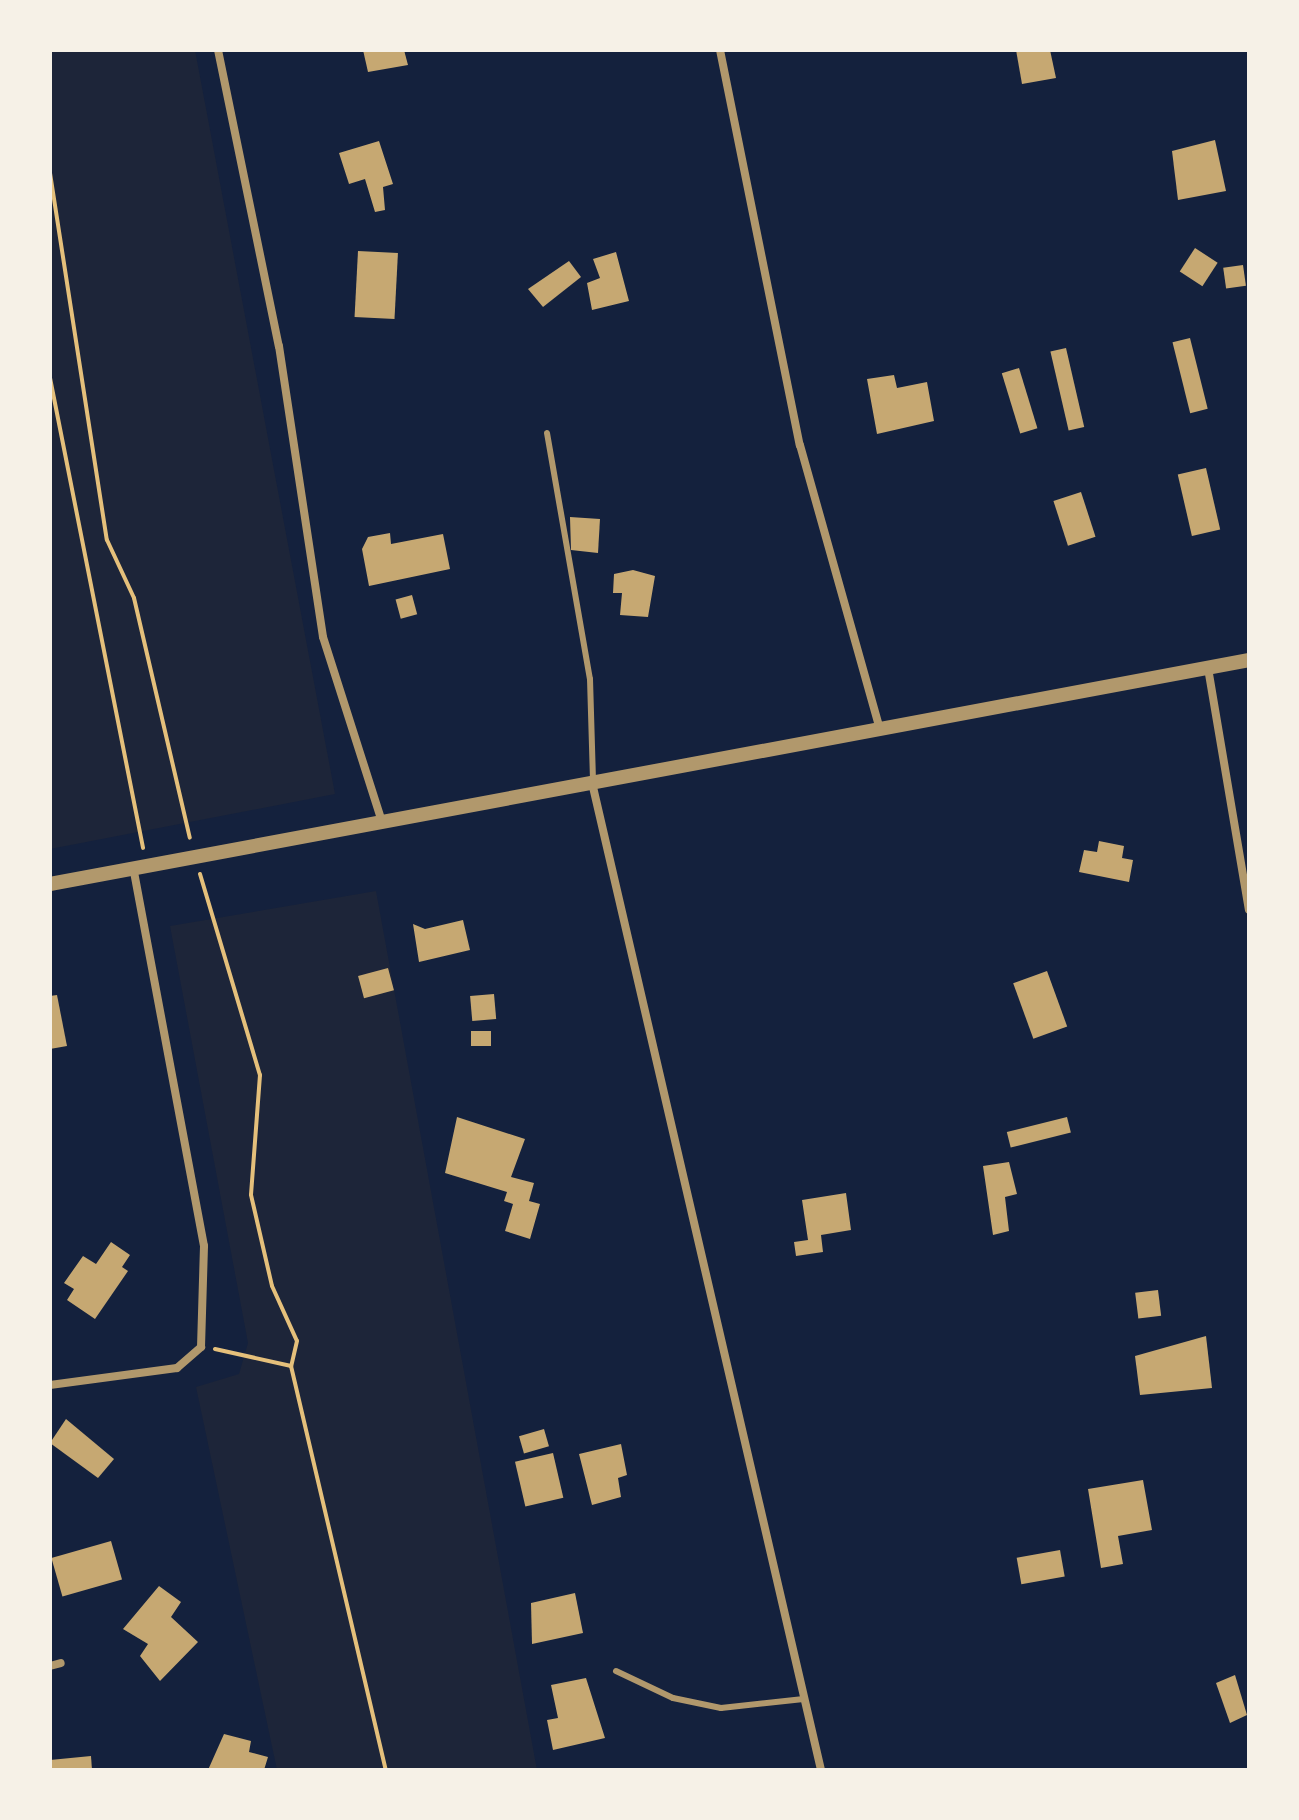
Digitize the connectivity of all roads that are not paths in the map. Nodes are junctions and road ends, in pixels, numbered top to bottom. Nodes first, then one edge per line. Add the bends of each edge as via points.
1 (218, 50) edge
2 (720, 50) edge
3 (547, 433) dead end
4 (1249, 660) edge
5 (1208, 668) junction
6 (881, 731) junction
7 (593, 787) junction
8 (383, 825) junction
9 (140, 867) junction
10 (50, 884) edge
11 (1249, 910) edge
12 (50, 1385) edge
13 (61, 1663) dead end
14 (50, 1666) edge
15 (616, 1671) dead end
16 (804, 1699) junction
17 (821, 1770) edge

1 - 8 street via 279,346 323,637
2 - 6 street via 800,445
3 - 7 lane via 590,679
4 - 5 street
5 - 6 street
5 - 11 street
6 - 7 street
7 - 8 street
7 - 16 street
8 - 9 street
9 - 10 street
9 - 12 street via 204,1246 201,1347 177,1368
13 - 14 street
15 - 16 lane via 673,1698 721,1708
16 - 17 street

